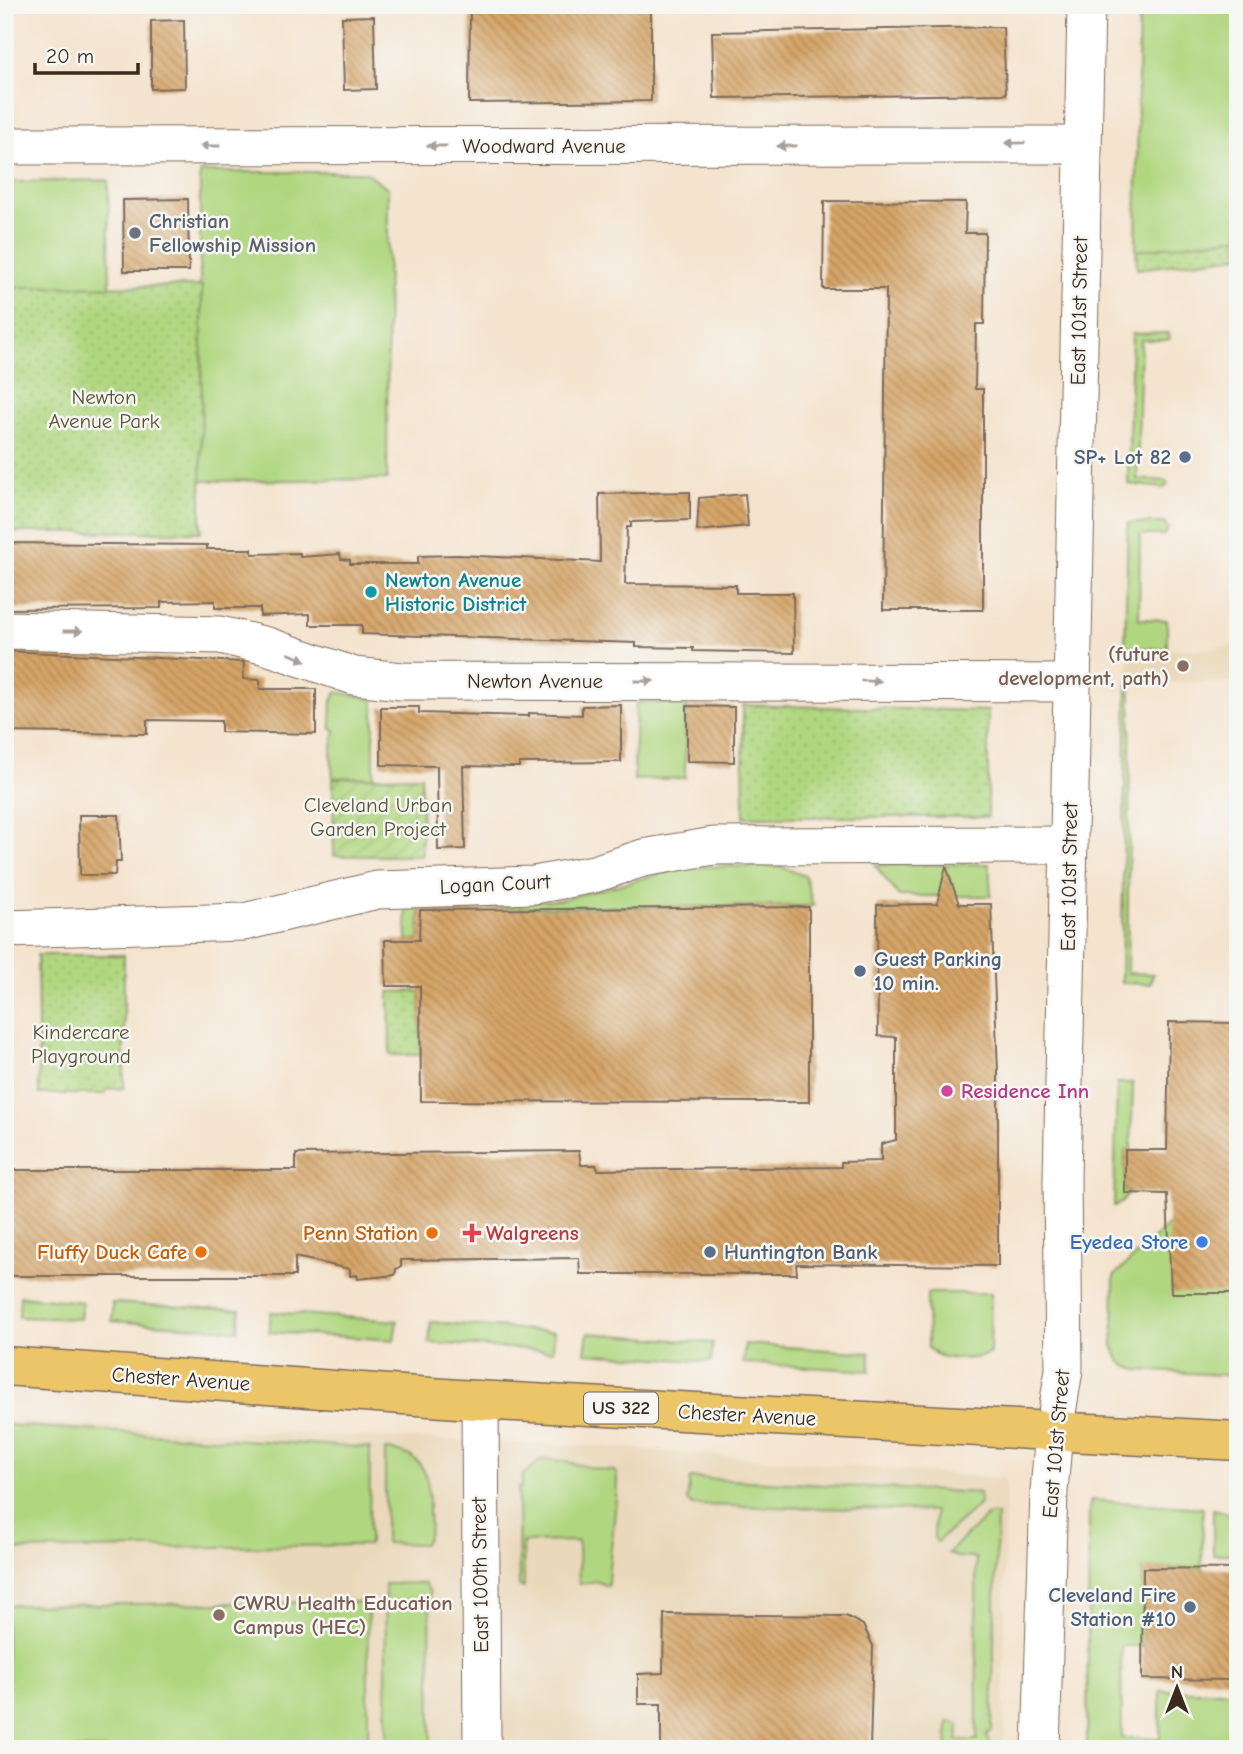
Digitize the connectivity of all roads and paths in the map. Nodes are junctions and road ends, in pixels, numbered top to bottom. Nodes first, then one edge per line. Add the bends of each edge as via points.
1 (1086, 5) edge
2 (1083, 145) junction
3 (5, 146) edge
4 (5, 631) edge
5 (1072, 683) junction
6 (1069, 845) junction
7 (5, 929) edge
8 (5, 1366) edge
9 (480, 1400) junction
10 (1054, 1432) junction
11 (1238, 1441) edge
12 (482, 1749) edge
13 (1041, 1749) edge

1 - 2 street, East 101st Street
2 -> 3 street, Woodward Avenue
2 - 5 street, East 101st Street
4 -> 5 street, Newton Avenue via 211,634 267,646 354,676 402,681
5 - 6 street, East 101st Street
6 - 7 street, Logan Court via 714,846 534,885 377,890 244,922
6 - 10 street, East 101st Street via 1062,1180 1064,1370
8 - 9 main road, Chester Avenue / US 322
9 - 10 main road, Chester Avenue / US 322
9 - 12 street, East 100th Street
10 - 11 main road, Chester Avenue / US 322
10 - 13 street, East 101st Street

